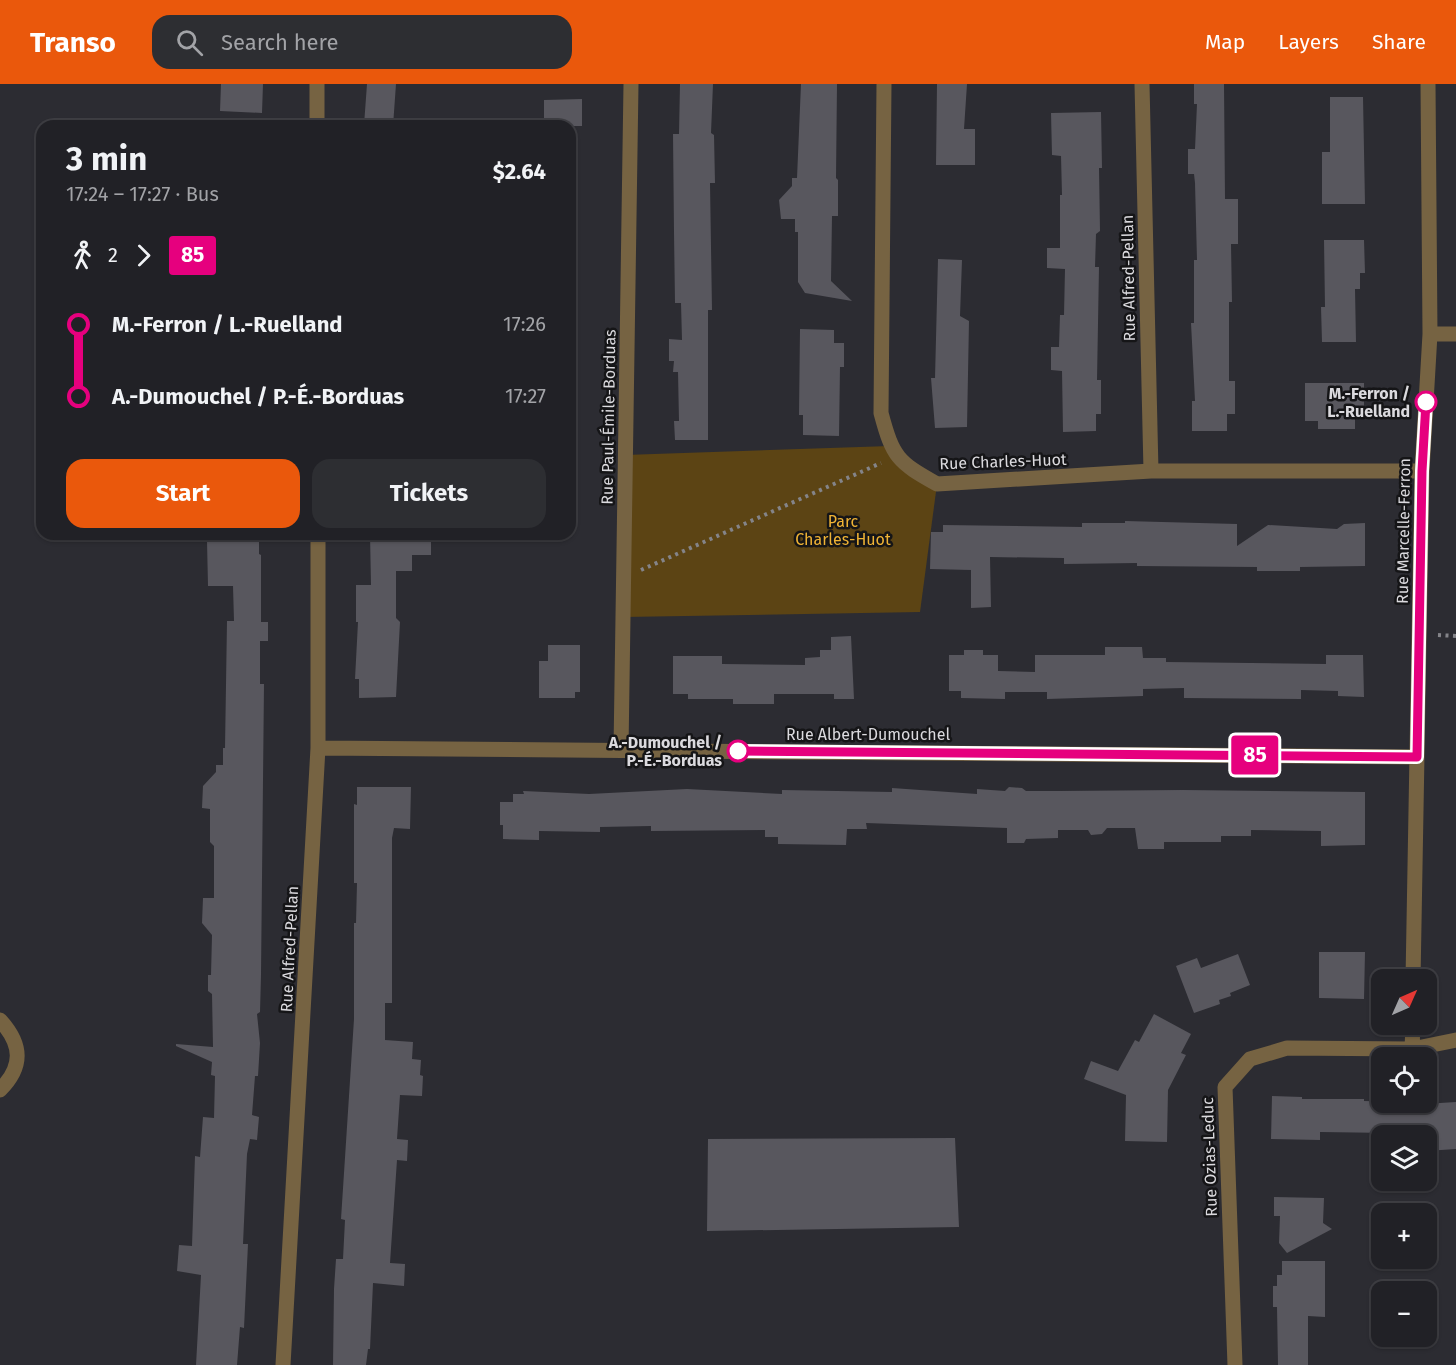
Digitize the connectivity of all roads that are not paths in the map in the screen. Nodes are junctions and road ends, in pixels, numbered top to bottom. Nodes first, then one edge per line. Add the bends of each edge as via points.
1 (317, 84) edge
2 (631, 84) edge
3 (884, 84) edge
4 (1142, 84) edge
5 (1428, 84) edge
6 (317, 120) edge
7 (1430, 334) junction
8 (1456, 334) edge
9 (1151, 471) junction
10 (1422, 471) junction
11 (318, 540) edge
12 (318, 748) junction
13 (621, 750) junction
14 (1417, 757) junction
15 (1413, 969) edge
16 (0, 1020) edge
17 (1456, 1040) edge
18 (1422, 1047) edge
19 (1371, 1049) edge
20 (0, 1090) edge
21 (283, 1365) edge
22 (1235, 1365) edge

1 - 6 street
2 - 13 street, Rue Paul-Émile-Borduas
3 - 9 street, Rue Charles-Huot via 881,413 890,446 907,467 937,484
4 - 9 street, Rue Alfred-Pellan
5 - 7 street, Rue Marcelle-Ferron
7 - 8 street
7 - 10 street, Rue Marcelle-Ferron
9 - 10 street, Rue Charles-Huot
10 - 14 street, Rue Marcelle-Ferron
11 - 12 street, Rue Alfred-Pellan
12 - 13 street, Rue Albert-Dumouchel
12 - 21 street, Rue Alfred-Pellan
13 - 14 street, Rue Albert-Dumouchel
14 - 15 street, Rue Marcelle-Ferron
16 - 20 street via 11,1031 18,1057 16,1070
17 - 18 street, Rue Ozias-Leduc
19 - 22 street, Rue Ozias-Leduc via 1287,1048 1250,1059 1225,1088

